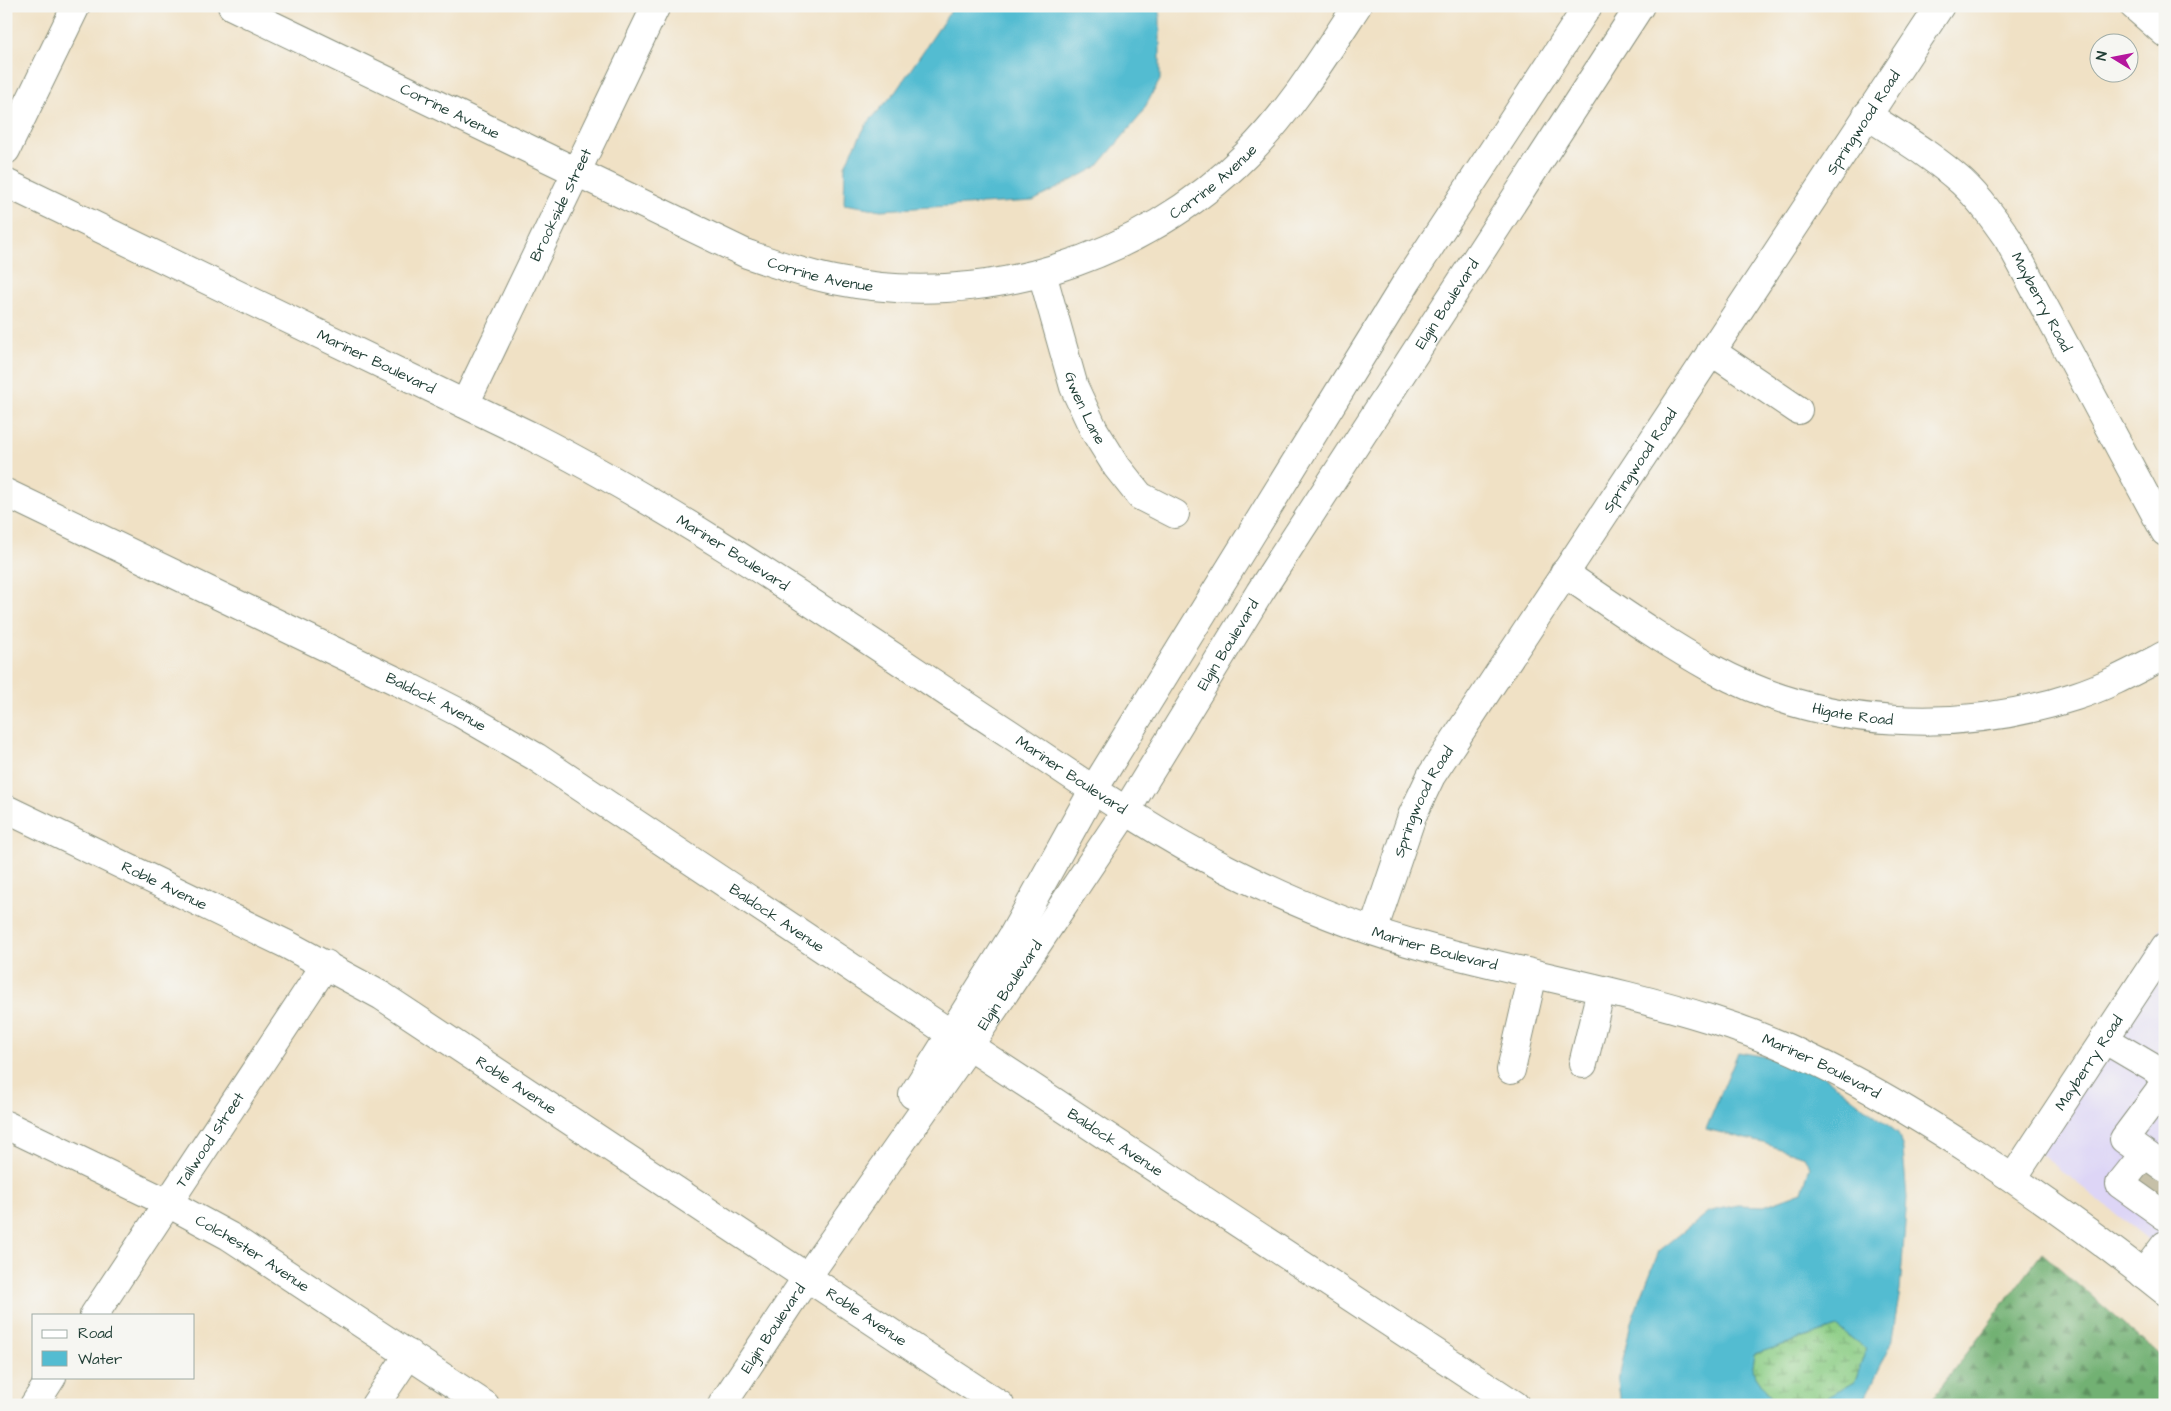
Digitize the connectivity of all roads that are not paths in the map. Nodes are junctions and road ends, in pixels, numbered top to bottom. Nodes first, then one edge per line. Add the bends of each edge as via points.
1 (76, 6) edge
2 (232, 6) edge
3 (656, 6) edge
4 (1357, 6) edge
5 (1588, 6) edge
6 (1640, 6) edge
7 (1940, 6) edge
8 (2134, 6) edge
9 (2165, 33) edge
10 (1867, 115) junction
11 (6, 150) edge
12 (576, 172) junction
13 (6, 183) edge
14 (1042, 273) junction
15 (1711, 351) junction
16 (464, 404) junction
17 (1798, 410) dead end
18 (6, 493) edge
19 (1175, 514) dead end
20 (2165, 532) edge
21 (1564, 573) junction
22 (2165, 655) edge
23 (1094, 790) junction
24 (6, 809) edge
25 (1126, 811) junction
26 (1373, 931) junction
27 (2165, 947) edge
28 (326, 964) junction
29 (1533, 974) junction
30 (1601, 990) junction
31 (2104, 1039) junction
32 (960, 1040) junction
33 (1583, 1064) dead end
34 (1512, 1070) dead end
35 (2165, 1075) edge
36 (2165, 1084) edge
37 (6, 1125) edge
38 (2152, 1176) edge
39 (2013, 1178) junction
40 (168, 1203) junction
41 (2165, 1216) edge
42 (2165, 1245) edge
43 (2143, 1274) junction
44 (807, 1277) junction
45 (2165, 1291) edge
46 (95, 1314) edge
47 (409, 1354) junction
48 (51, 1378) edge
49 (34, 1405) edge
50 (375, 1405) edge
51 (485, 1405) edge
52 (722, 1405) edge
53 (1000, 1405) edge
54 (1515, 1405) edge

1 - 11 street
2 - 12 street, Corrine Avenue
3 - 12 street, Brookside Street
4 - 14 street, Corrine Avenue via 1279,120 1211,187 1169,217 1128,240
5 - 23 street, Elgin Boulevard via 1408,280
6 - 25 street, Elgin Boulevard via 1260,592
7 - 10 street, Springwood Road
8 - 9 street
10 - 15 street, Springwood Road
10 - 20 street, Mayberry Road via 1962,182 1987,209 2008,239
12 - 14 street, Corrine Avenue via 747,254 792,270 835,280 886,287 934,288 985,284
12 - 16 street, Brookside Street
13 - 16 street, Mariner Boulevard
14 - 19 street, Gwen Lane via 1074,387 1094,430 1117,468 1140,496
15 - 17 street
15 - 21 street, Springwood Road
16 - 23 street, Mariner Boulevard via 609,476 688,522
18 - 32 street, Baldock Avenue via 460,713 536,757
21 - 22 street, Higate Road via 1714,670 1758,690 1803,705 1846,714 1893,720 1944,721 1992,717 2077,696
21 - 26 street, Springwood Road via 1431,776 1412,816
23 - 25 street, Mariner Boulevard
23 - 32 street, Elgin Boulevard via 1012,936
24 - 28 street, Roble Avenue
25 - 26 street, Mariner Boulevard via 1226,869 1292,900
25 - 32 street, Elgin Boulevard
26 - 29 street, Mariner Boulevard
27 - 31 street, Mayberry Road
28 - 40 street, Tallwood Street
28 - 44 street, Roble Avenue via 382,996
29 - 30 street, Mariner Boulevard
29 - 34 street
30 - 33 street
30 - 39 street, Mariner Boulevard via 1712,1020 1822,1063 1905,1108
31 - 35 street
31 - 39 street, Mayberry Road
32 - 44 street, Elgin Boulevard
32 - 54 street, Baldock Avenue
36 - 38 street via 2124,1138
37 - 40 street, Colchester Avenue
38 - 41 street
39 - 43 street, Mariner Boulevard
40 - 46 street, Tallwood Street
40 - 47 street, Colchester Avenue via 229,1236
42 - 43 street
43 - 45 street, Mariner Boulevard
44 - 52 street, Elgin Boulevard
44 - 53 street, Roble Avenue
47 - 50 street
47 - 51 street, Colchester Avenue
48 - 49 street

